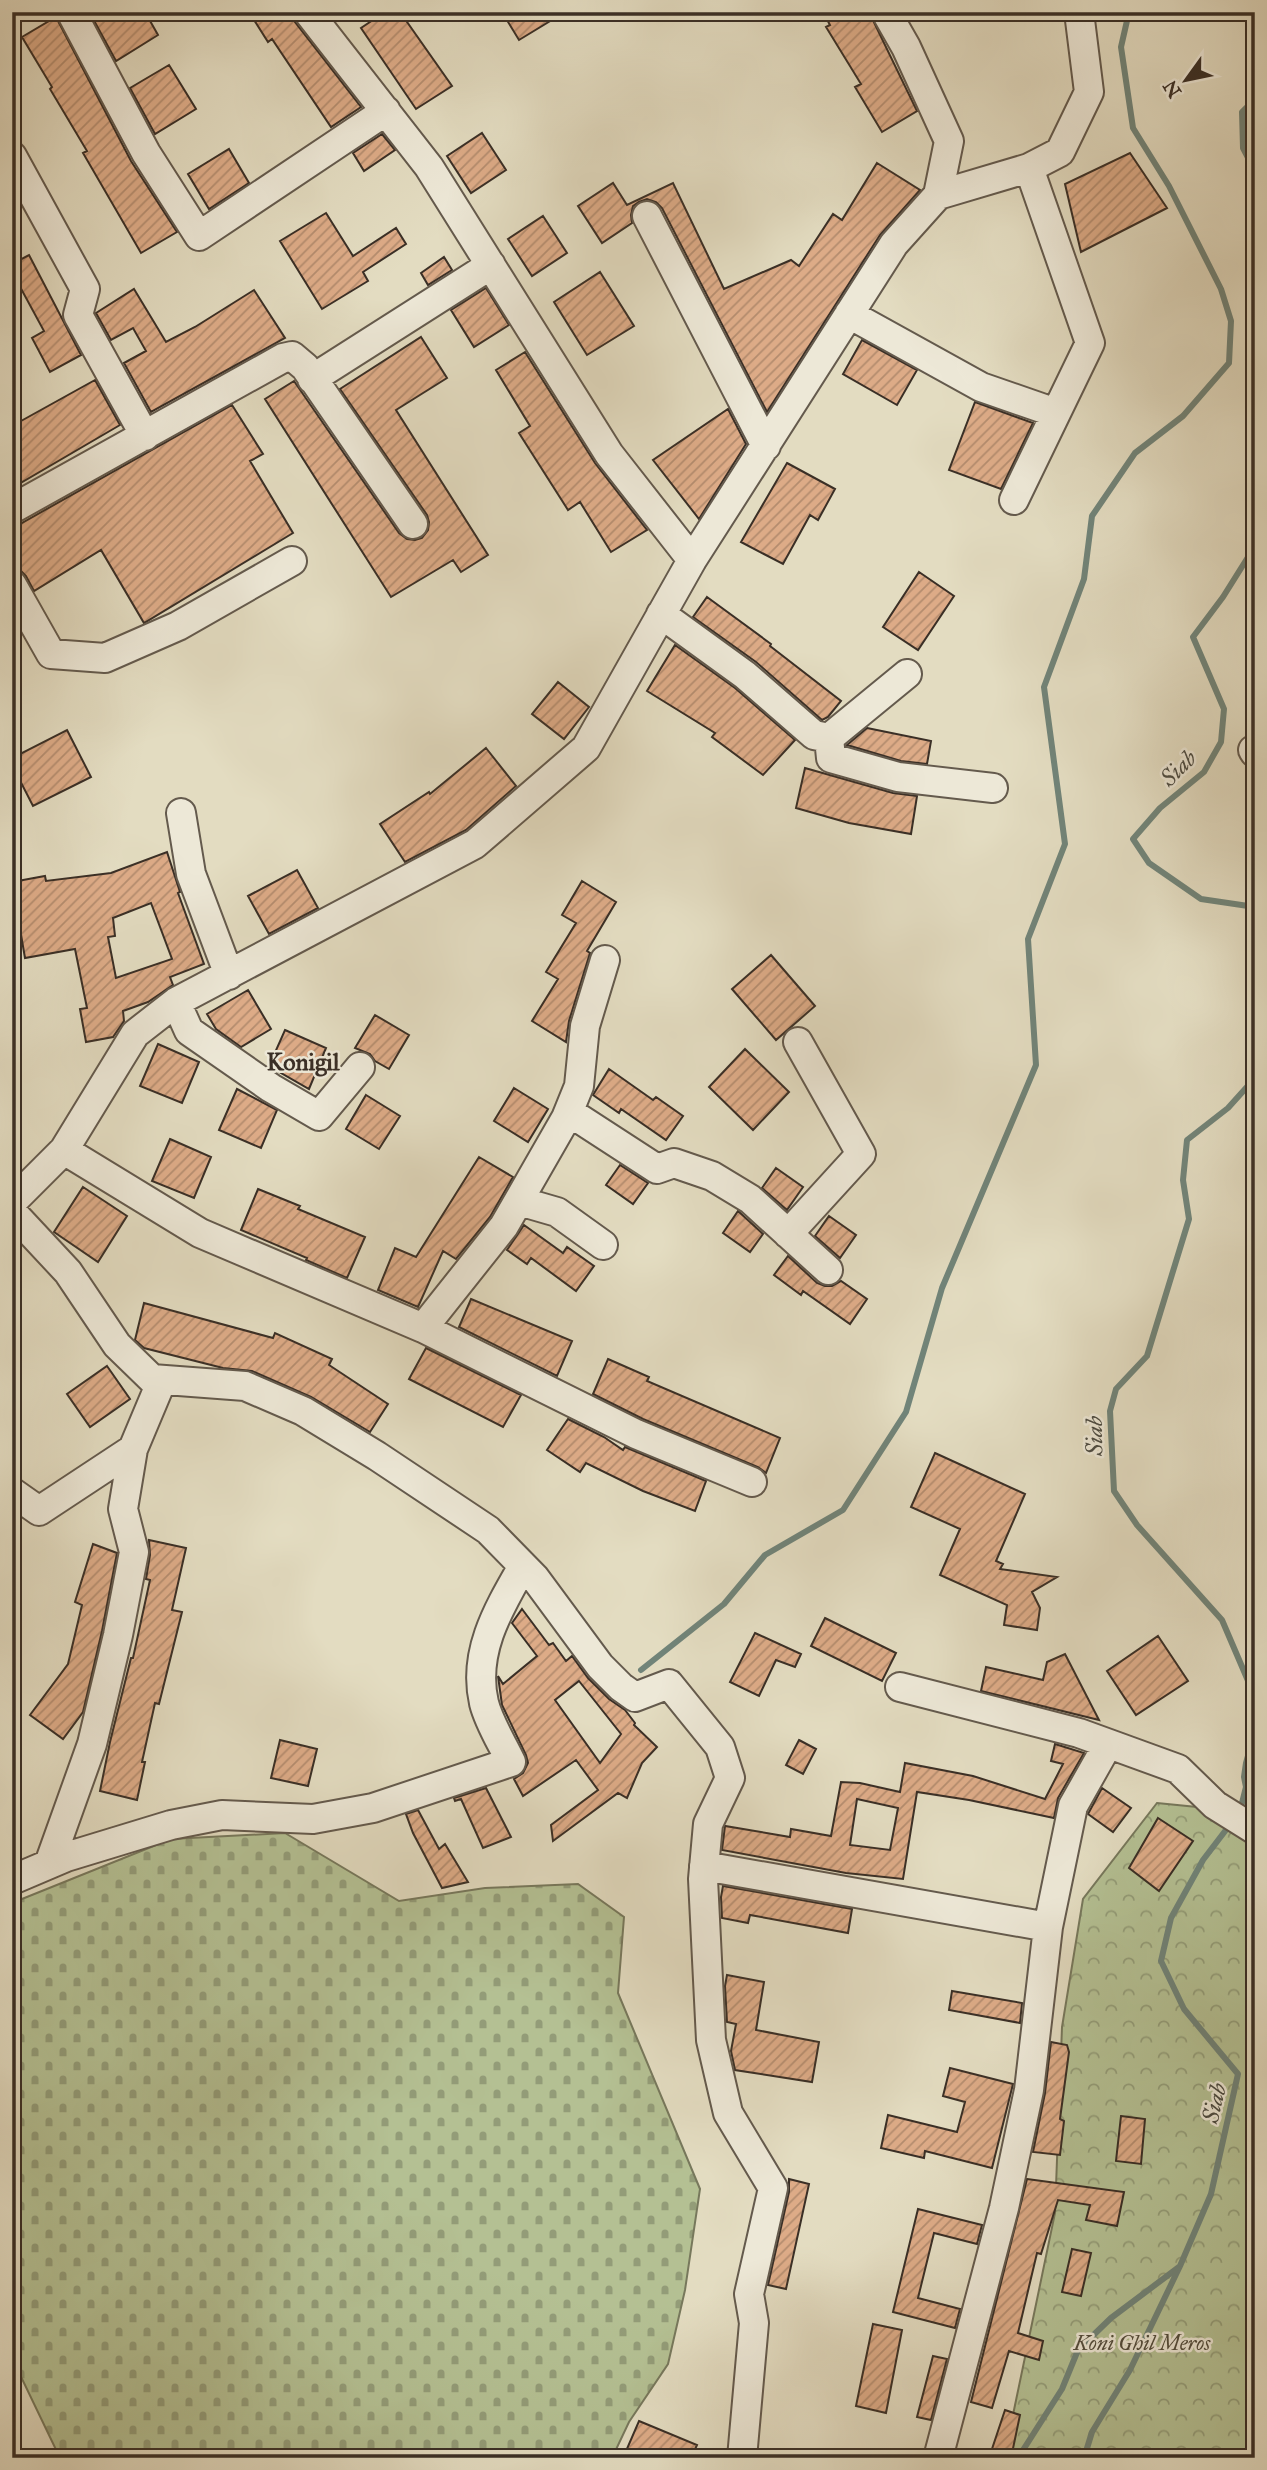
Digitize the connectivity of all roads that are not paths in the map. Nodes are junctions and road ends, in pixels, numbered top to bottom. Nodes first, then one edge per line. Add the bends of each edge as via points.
1 (71, 12) edge
2 (308, 12) edge
3 (886, 12) edge
4 (1079, 12) edge
5 (386, 111) junction
6 (12, 156) edge
7 (1029, 168) junction
8 (938, 195) junction
9 (647, 216) dead end
10 (491, 265) junction
11 (849, 314) junction
12 (312, 379) junction
13 (1056, 413) junction
14 (145, 436) junction
15 (766, 446) junction
16 (1014, 500) dead end
17 (12, 509) edge
18 (413, 524) dead end
19 (692, 560) junction
20 (292, 561) dead end
21 (12, 586) edge
22 (662, 614) junction
23 (907, 674) dead end
24 (830, 738) junction
25 (993, 788) dead end
26 (181, 813) dead end
27 (605, 960) dead end
28 (229, 975) junction
29 (176, 1002) junction
30 (797, 1042) dead end
31 (360, 1067) dead end
32 (566, 1118) junction
33 (64, 1150) junction
34 (519, 1201) junction
35 (12, 1202) edge
36 (12, 1212) edge
37 (789, 1234) junction
38 (603, 1245) dead end
39 (828, 1270) dead end
40 (423, 1328) junction
41 (162, 1380) junction
42 (133, 1449) junction
43 (752, 1482) dead end
44 (12, 1492) edge
45 (523, 1566) junction
46 (900, 1687) dead end
47 (1108, 1744) junction
48 (1243, 1823) edge
49 (49, 1864) junction
50 (704, 1866) junction
51 (12, 1880) edge
52 (1048, 1927) junction
53 (743, 2458) edge
54 (938, 2458) edge

1 - 5 street via 146,153 199,236
2 - 5 street
3 - 8 street via 949,141
4 - 7 street via 1089,92 1060,152
5 - 10 street via 429,167
6 - 14 street via 85,289 78,315
7 - 8 street
7 - 13 street via 1090,342
8 - 11 street via 894,244
9 - 15 street
10 - 12 street
10 - 19 street via 609,454
11 - 13 street via 981,387
11 - 15 street
12 - 14 street via 298,360 283,358
12 - 18 street
13 - 16 street
14 - 17 street
15 - 19 street
19 - 22 street
20 - 21 street via 178,626 105,659 51,654
22 - 24 street via 745,675 814,734
22 - 28 street via 586,748 475,844
23 - 24 street
24 - 25 street via 831,758 898,777
26 - 28 street via 191,874
27 - 32 street via 585,1026 579,1086
28 - 29 street
29 - 31 street via 189,1031 319,1116
29 - 33 street via 135,1034
30 - 37 street via 861,1154
32 - 34 street
32 - 37 street via 580,1119 657,1169 674,1163 712,1176 750,1199
33 - 35 street
33 - 40 street via 200,1233
34 - 38 street via 557,1212
34 - 40 street
36 - 41 street via 68,1272 117,1345 152,1379
37 - 39 street
40 - 43 street via 636,1434
41 - 42 street
41 - 45 street via 245,1385 303,1411 488,1530
42 - 44 street via 40,1511
42 - 49 street via 124,1510 134,1552 118,1635 92,1744
45 - 49 street via 492,1621 480,1677 484,1705 511,1762 373,1808 313,1819 222,1815 171,1825
45 - 50 street via 621,1687 635,1697 669,1684 720,1747 730,1778 708,1824
46 - 47 street
47 - 48 street via 1178,1769 1215,1805
47 - 52 street via 1073,1807
49 - 51 street
50 - 52 street
50 - 53 street via 711,2040 728,2113 772,2188 749,2294 754,2323
52 - 54 street via 1029,2090 1004,2208

